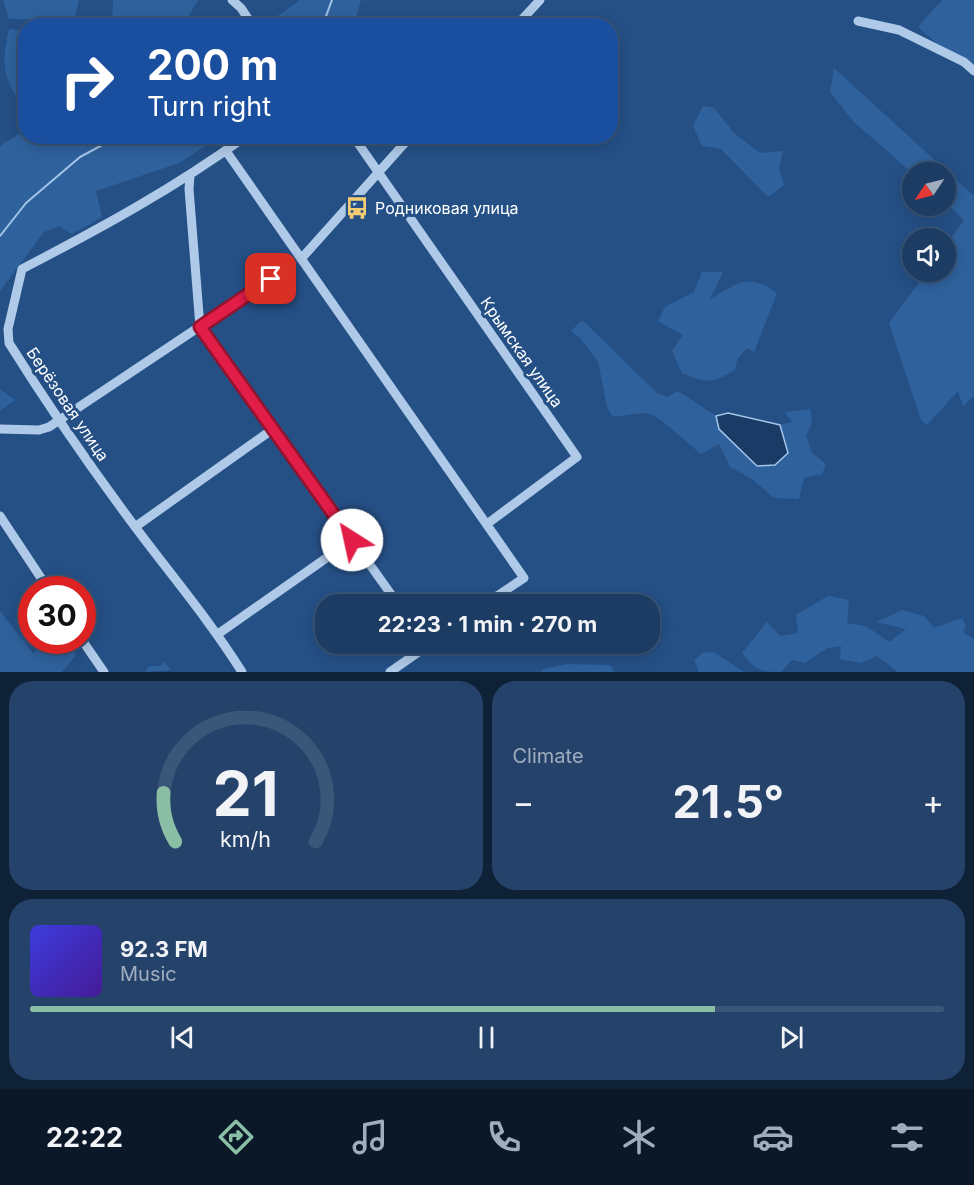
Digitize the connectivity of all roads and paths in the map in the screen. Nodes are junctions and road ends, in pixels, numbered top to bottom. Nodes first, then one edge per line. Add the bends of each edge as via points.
1 (232, 0) edge
2 (540, 0) edge
3 (248, 18) edge
4 (523, 18) edge
5 (858, 21) dead end
6 (974, 71) edge
7 (235, 144) edge
8 (358, 144) edge
9 (403, 144) edge
10 (226, 151) junction
11 (377, 172) junction
12 (190, 176) junction
13 (301, 259) junction
14 (271, 279) dead end
15 (200, 327) junction
16 (58, 420) junction
17 (0, 429) edge
18 (273, 429) junction
19 (0, 516) edge
20 (487, 524) junction
21 (135, 526) junction
22 (352, 540) junction
23 (40, 576) edge
24 (391, 594) edge
25 (500, 594) edge
26 (218, 634) junction
27 (92, 654) edge
28 (414, 654) edge
29 (104, 672) edge
30 (242, 672) edge
31 (390, 672) edge

1 - 3 street
2 - 4 street
5 - 6 street via 899,30 964,62
7 - 10 street, Берёзовая улица
8 - 11 street
9 - 11 street
10 - 12 street, Берёзовая улица
10 - 13 street
11 - 13 street
11 - 20 street, Крымская улица via 577,457
12 - 15 street
12 - 16 street, Берёзовая улица via 22,270 8,329 9,343
13 - 20 street
14 - 15 street
15 - 16 street
15 - 18 street
16 - 17 street via 39,430
16 - 21 street, Берёзовая улица
18 - 21 street
18 - 22 street
19 - 23 street
20 - 25 street via 524,578
21 - 26 street, Берёзовая улица
22 - 24 street
22 - 26 street
26 - 30 street, Берёзовая улица
27 - 29 street
28 - 31 street

